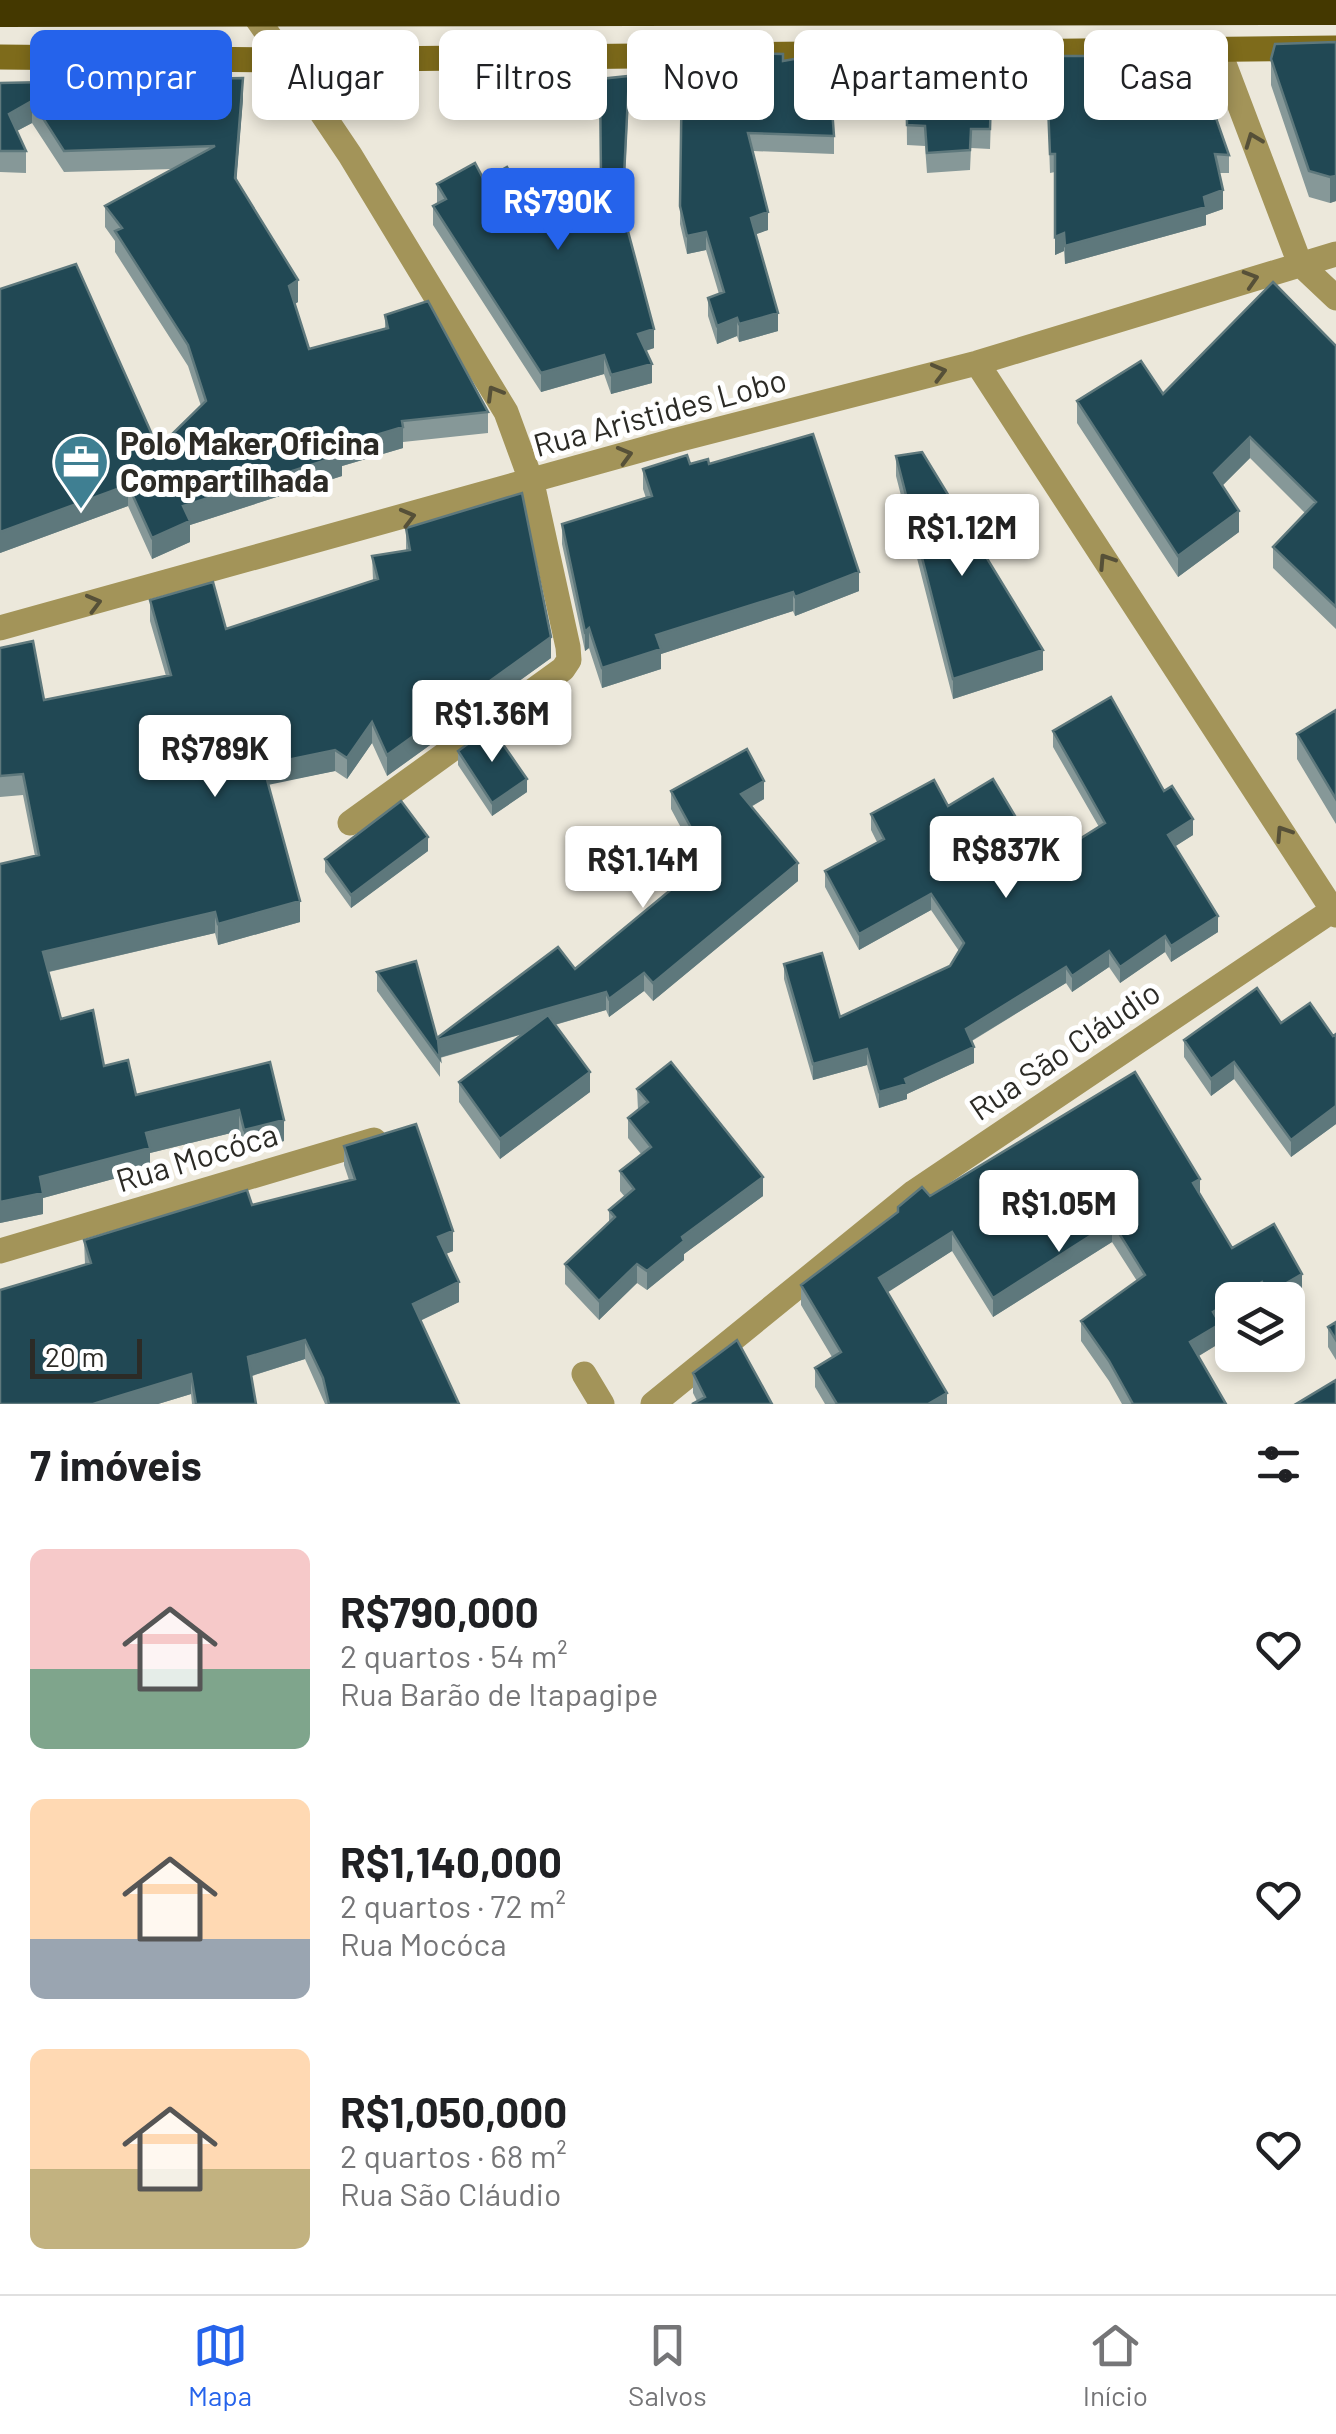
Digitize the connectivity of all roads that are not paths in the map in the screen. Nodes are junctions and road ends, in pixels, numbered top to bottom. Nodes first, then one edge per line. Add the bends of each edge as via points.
1 (244, 0) edge
2 (1336, 10) edge
3 (0, 12) edge
4 (265, 30) edge
5 (1228, 48) edge
6 (1336, 48) edge
7 (1084, 49) edge
8 (419, 56) edge
9 (0, 57) edge
10 (252, 57) edge
11 (1228, 74) edge
12 (326, 120) edge
13 (1336, 254) edge
14 (1300, 264) junction
15 (1336, 298) edge
16 (977, 362) junction
17 (532, 483) junction
18 (0, 628) edge
19 (350, 822) dead end
20 (1334, 912) edge
21 (394, 1134) edge
22 (0, 1251) edge
23 (584, 1374) dead end
24 (602, 1404) edge
25 (653, 1404) edge

1 - 4 street
2 - 3 highway, bridge
5 - 6 main road
7 - 8 main road
9 - 10 main road
14 -> 11 street
17 -> 12 street via 506,412
13 - 14 street, Rua Aristides Lobo
14 - 15 street
16 -> 14 street, Rua Aristides Lobo
17 -> 16 street, Rua Aristides Lobo
20 -> 16 street
18 -> 17 street, Rua Aristides Lobo
17 - 19 street via 569,660
20 - 25 street, Rua São Cláudio via 914,1192
21 - 22 street, Rua Mocóca
23 - 24 street

